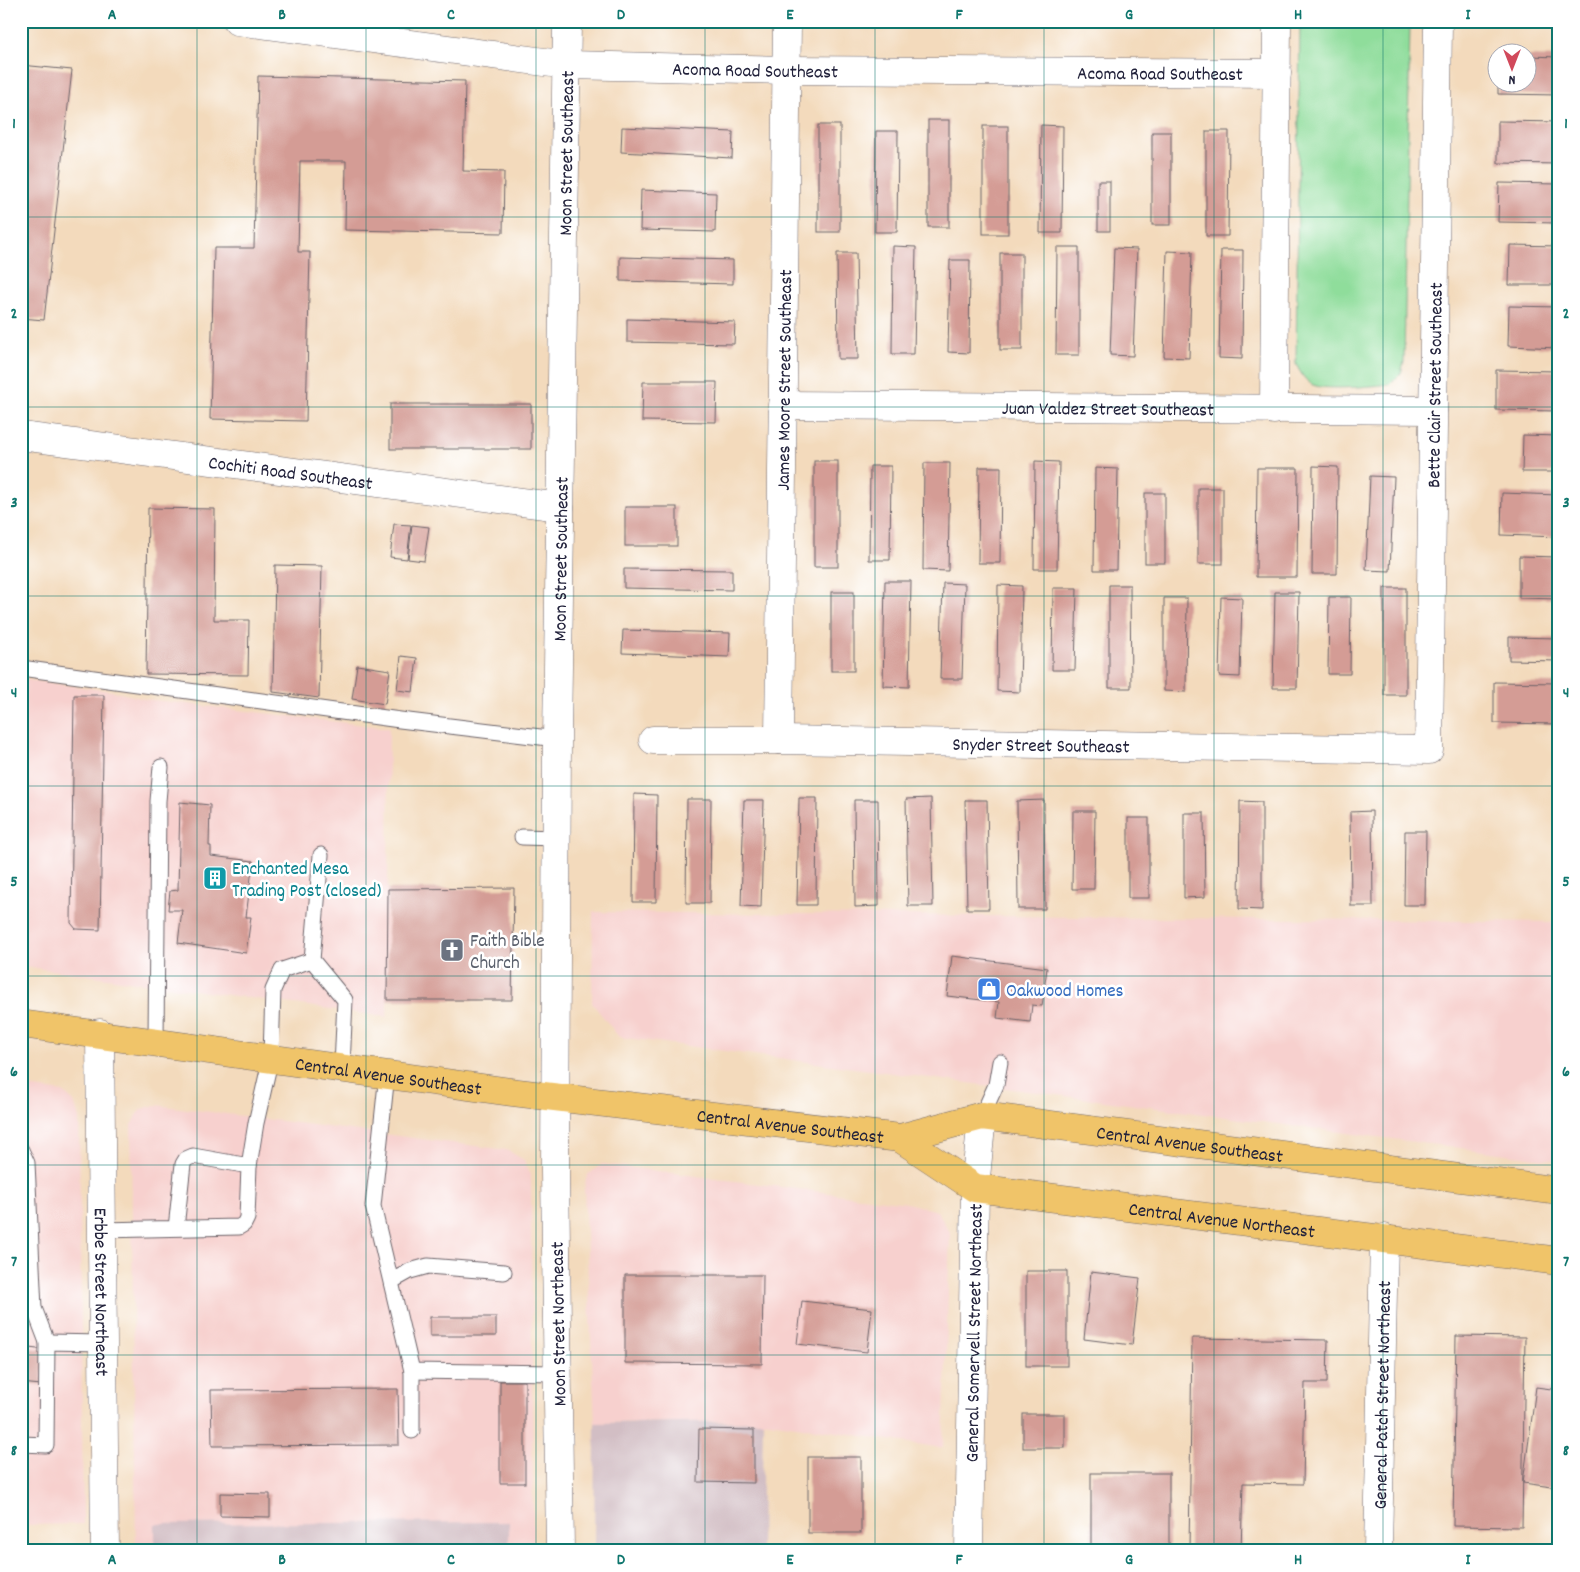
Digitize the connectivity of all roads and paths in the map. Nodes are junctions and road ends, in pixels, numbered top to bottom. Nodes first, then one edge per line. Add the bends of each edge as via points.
1 (237, 21) edge
2 (567, 21) edge
3 (788, 21) edge
4 (1277, 21) edge
5 (1438, 21) edge
6 (567, 65) junction
7 (787, 70) junction
8 (1276, 73) junction
9 (782, 406) junction
10 (1274, 410) junction
11 (1433, 410) junction
12 (21, 436) edge
13 (560, 507) junction
14 (21, 668) edge
15 (557, 738) junction
16 (653, 740) dead end
17 (779, 740) junction
18 (1429, 750) joint
19 (161, 767) dead end
20 (522, 838) dead end
21 (556, 838) junction
22 (321, 855) dead end
23 (312, 960) junction
24 (21, 1024) edge
25 (100, 1033) junction
26 (156, 1041) junction
27 (271, 1057) junction
28 (1000, 1062) dead end
29 (342, 1067) junction
30 (387, 1074) junction
31 (556, 1097) junction
32 (982, 1116) junction
33 (900, 1138) junction
34 (21, 1150) edge
35 (249, 1166) junction
36 (975, 1188) junction
37 (1559, 1191) edge
38 (176, 1228) junction
39 (102, 1230) junction
40 (1384, 1238) junction
41 (1559, 1261) edge
42 (504, 1272) dead end
43 (392, 1281) junction
44 (47, 1342) junction
45 (103, 1343) junction
46 (412, 1371) junction
47 (558, 1373) junction
48 (412, 1431) dead end
49 (21, 1444) edge
50 (105, 1551) edge
51 (560, 1551) edge
52 (969, 1551) edge
53 (1378, 1551) edge

1 - 6 street, Acoma Road Southeast
2 - 6 street, Moon Street Southeast
3 - 7 street, James Moore Street Southeast
4 - 8 street
5 - 11 street, Bette Clair Street Southeast
6 - 7 street, Acoma Road Southeast
6 - 13 street, Moon Street Southeast
7 - 8 street, Acoma Road Southeast
7 - 9 street, James Moore Street Southeast
8 - 10 street
9 - 10 street, Juan Valdez Street Southeast
9 - 17 street, James Moore Street Southeast
10 - 11 street, Juan Valdez Street Southeast
11 - 18 street, Bette Clair Street Southeast
12 - 13 street, Cochiti Road Southeast
13 - 15 street, Moon Street Southeast
14 - 15 lane
15 - 21 street, Moon Street Southeast
16 - 17 street, Snyder Street Southeast
17 - 18 street, Snyder Street Southeast
19 - 26 lane
20 - 21 lane
21 - 31 street, Moon Street Southeast
22 - 23 lane
23 - 27 lane via 282,970 273,990
23 - 29 lane via 345,1000
24 - 25 main road, Central Avenue Southeast
25 - 26 main road, Central Avenue Southeast
25 - 39 street, Erbbe Street Northeast
26 - 27 main road, Central Avenue Southeast
27 - 29 main road, Central Avenue Southeast
27 - 35 lane
28 - 32 lane via 996,1085
29 - 30 main road, Central Avenue Southeast
30 - 31 main road, Central Avenue Southeast
30 - 43 lane via 373,1206
31 - 33 main road, Central Avenue Southeast
31 - 47 street, Moon Street Northeast
32 - 33 main road, Central Avenue Southeast
32 - 36 street, General Somervell Street Northeast
32 - 37 main road, Central Avenue Southeast
33 - 36 main road, Central Avenue Northeast
34 - 44 lane via 26,1163 34,1308
35 - 38 lane via 244,1224
35 - 38 lane via 193,1156 186,1159 182,1164
36 - 40 main road, Central Avenue Northeast
36 - 52 street, General Somervell Street Northeast
38 - 39 lane
39 - 45 street, Erbbe Street Northeast
40 - 41 main road, Central Avenue Northeast
40 - 53 street, General Patch Street Northeast
42 - 43 lane via 428,1266
43 - 46 lane
44 - 45 lane
44 - 49 lane via 46,1445
45 - 50 street, Erbbe Street Northeast
46 - 47 lane
46 - 48 lane
47 - 51 street, Moon Street Northeast

